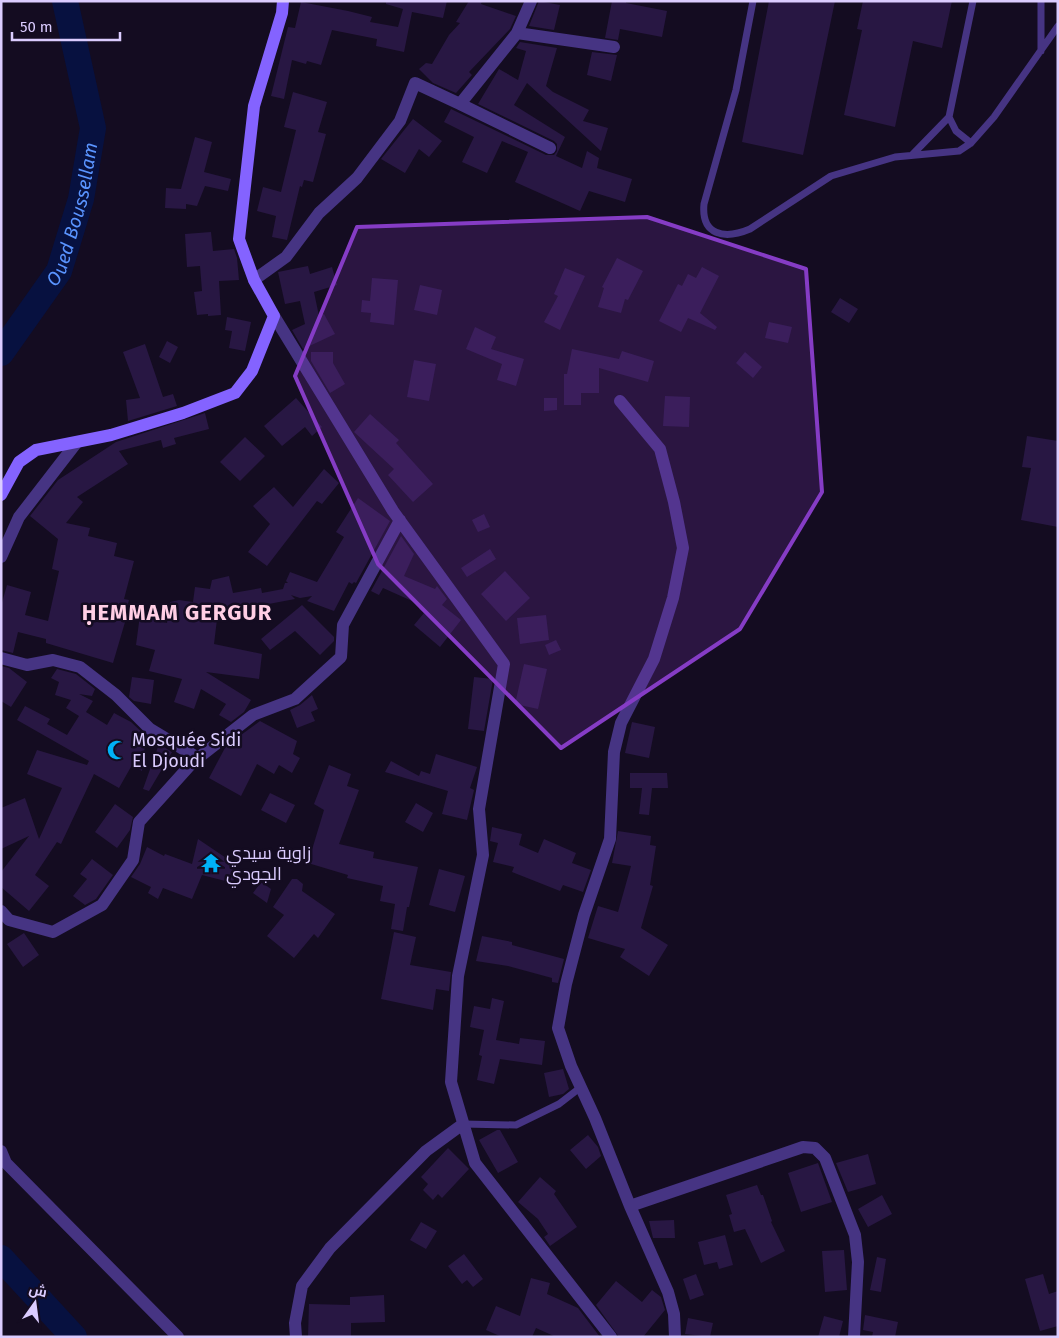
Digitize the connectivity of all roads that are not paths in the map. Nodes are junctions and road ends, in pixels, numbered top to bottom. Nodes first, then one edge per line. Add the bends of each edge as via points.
1 (283, 1) edge
2 (531, 1) edge
3 (754, 1) edge
4 (973, 1) edge
5 (1041, 1) edge
6 (1058, 26) edge
7 (517, 33) junction
8 (614, 47) dead end
9 (1041, 51) junction
10 (460, 104) junction
11 (949, 117) junction
12 (971, 143) junction
13 (550, 148) dead end
14 (912, 155) junction
15 (254, 280) junction
16 (274, 316) junction
17 (620, 401) dead end
18 (77, 442) junction
19 (1, 494) edge
20 (400, 520) junction
21 (1, 557) edge
22 (1, 658) edge
23 (198, 758) junction
24 (1, 911) edge
25 (581, 1087) junction
26 (463, 1124) junction
27 (1, 1151) edge
28 (630, 1206) junction
29 (178, 1337) edge
30 (296, 1337) edge
31 (611, 1337) edge
32 (675, 1337) edge
33 (854, 1337) edge

1 - 15 street via 254,106 240,239
2 - 7 street
3 - 14 lane via 736,90 704,204 703,215 713,231 724,235 739,234 831,176 886,159
4 - 11 lane
5 - 9 lane
6 - 9 lane
7 - 8 street
7 - 10 street
9 - 12 lane via 994,117
10 - 13 street
10 - 15 street via 414,83 400,121 357,178 319,213 286,257
11 - 12 lane via 956,131
11 - 14 lane
12 - 14 lane via 960,151
15 - 16 street
16 - 18 street via 252,371 235,393 183,413
16 - 20 street
17 - 25 street via 660,448 683,548 673,598 654,659 621,723 614,752 610,839 584,915 566,984 558,1028
18 - 19 street via 36,450 19,462
18 - 21 street via 19,517
20 - 23 street via 343,625 341,657 295,699 253,715
20 - 26 street via 504,664 479,809 483,855 458,976 451,1082
22 - 23 street via 27,665 53,660 80,667 116,695 150,729
23 - 24 street via 139,822 132,860 102,905 53,932 9,920
25 - 26 lane via 559,1104 516,1125
25 - 28 street
26 - 30 street via 426,1151 330,1248 302,1286 295,1323
26 - 31 street via 475,1163
27 - 29 street via 6,1162
28 - 32 street via 672,1303
28 - 33 street via 803,1147 816,1148 825,1158 856,1235 858,1262

